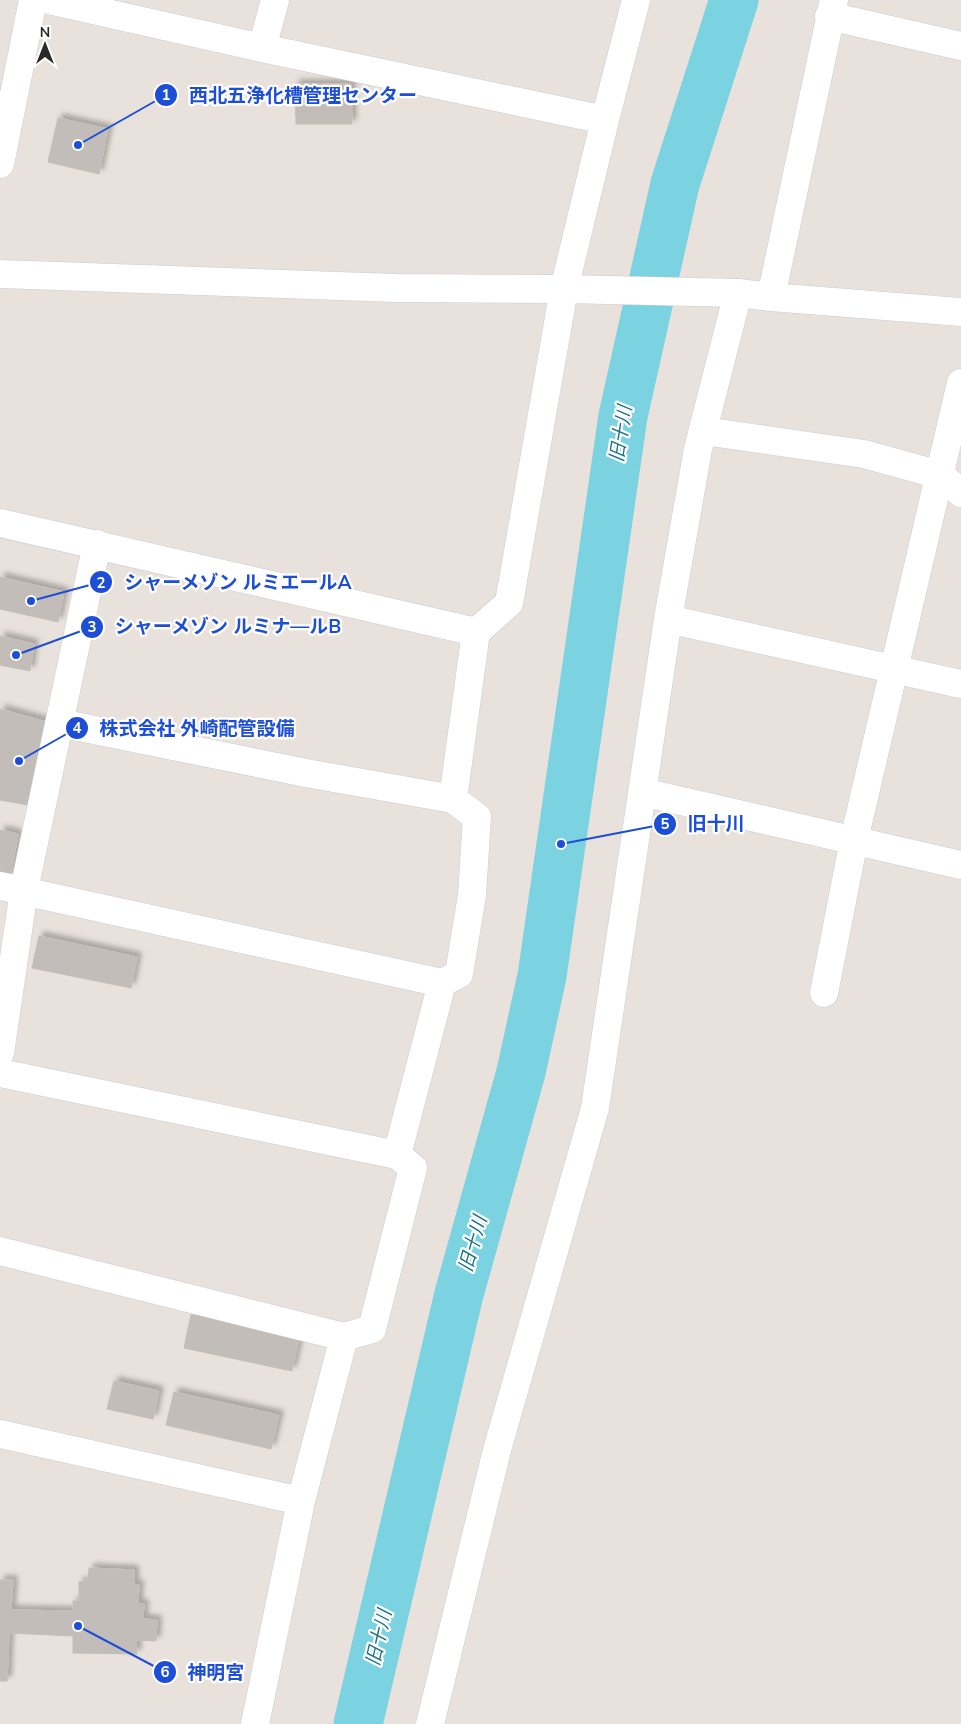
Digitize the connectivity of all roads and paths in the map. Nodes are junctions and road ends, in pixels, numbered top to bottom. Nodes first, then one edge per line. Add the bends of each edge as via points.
1 (33, 0) edge
2 (49, 0) edge
3 (275, 0) edge
4 (636, 0) edge
5 (832, 8) edge
6 (961, 46) edge
7 (262, 48) junction
8 (605, 120) junction
9 (0, 164) edge
10 (0, 274) edge
11 (564, 289) junction
12 (735, 293) junction
13 (771, 297) junction
14 (961, 312) edge
15 (961, 383) edge
16 (704, 431) junction
17 (940, 475) junction
18 (961, 493) edge
19 (0, 523) edge
20 (97, 544) junction
21 (668, 619) junction
22 (476, 632) junction
23 (893, 670) junction
24 (961, 684) edge
25 (60, 722) junction
26 (642, 792) junction
27 (453, 799) junction
28 (854, 840) junction
29 (961, 865) edge
30 (12, 888) edge
31 (442, 983) junction
32 (824, 992) dead end
33 (0, 1053) edge
34 (0, 1073) edge
35 (397, 1155) junction
36 (0, 1251) edge
37 (344, 1337) junction
38 (0, 1434) edge
39 (301, 1502) junction
40 (255, 1724) edge
41 (430, 1724) edge

1 - 9 street
2 - 7 street
3 - 7 street
4 - 8 street
5 - 6 street
5 - 13 street
7 - 8 street
8 - 11 street
10 - 11 street via 395,288
11 - 12 street
11 - 22 street via 509,603
12 - 13 street
12 - 16 street
13 - 14 street
15 - 17 street
16 - 17 street via 864,454
16 - 21 street via 698,449
17 - 18 street
17 - 23 street
19 - 20 street
20 - 22 street
20 - 25 street
21 - 23 street
21 - 26 street
22 - 27 street
23 - 24 street
23 - 28 street
25 - 27 street via 306,773
25 - 30 street
26 - 28 street
26 - 41 street via 594,1108 497,1450
27 - 31 street via 477,817 472,895 459,974
28 - 29 street
28 - 32 street
30 - 31 street
30 - 33 street
31 - 35 street
34 - 35 street
35 - 37 street via 413,1168 372,1329
36 - 37 street
37 - 39 street
38 - 39 street
39 - 40 street

